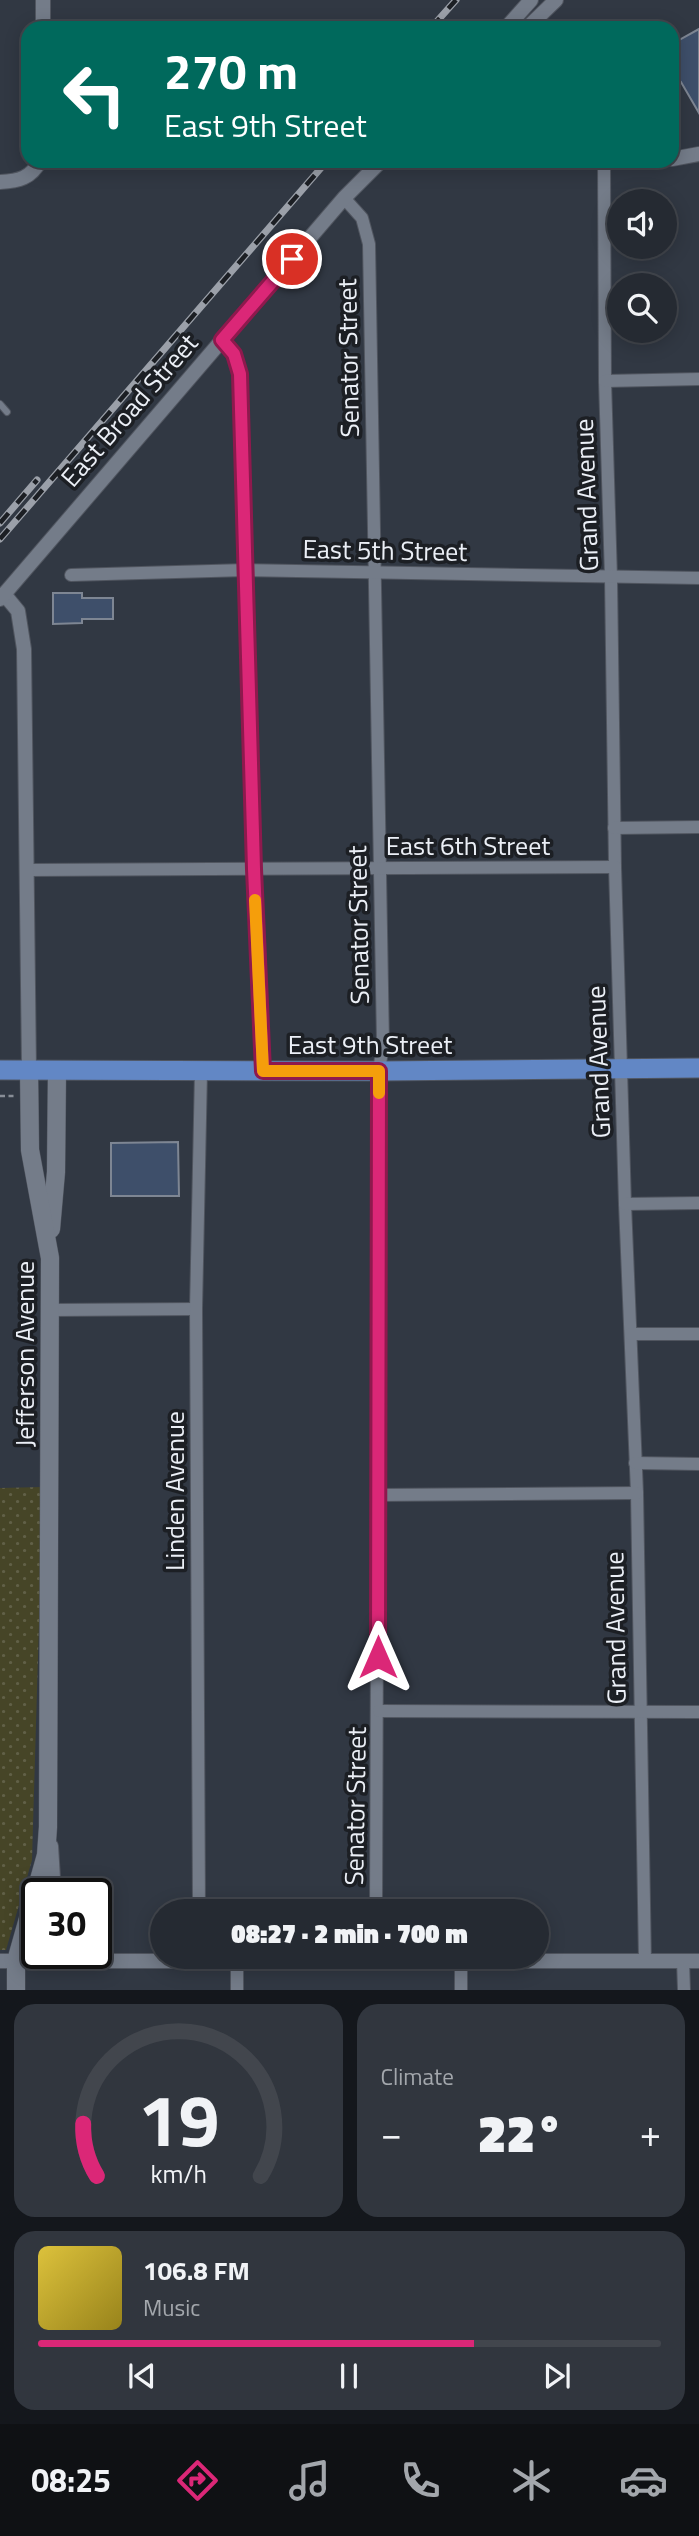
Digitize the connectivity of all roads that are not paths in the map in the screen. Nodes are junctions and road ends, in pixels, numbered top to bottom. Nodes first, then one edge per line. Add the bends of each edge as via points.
1 (43, 0) edge
2 (531, 0) edge
3 (551, 4) edge
4 (43, 21) edge
5 (512, 21) edge
6 (534, 21) edge
7 (542, 21) edge
8 (699, 154) edge
9 (679, 158) edge
10 (34, 168) edge
11 (374, 168) edge
12 (604, 168) edge
13 (0, 182) edge
14 (344, 198) junction
15 (222, 340) junction
16 (699, 379) edge
17 (606, 381) junction
18 (0, 404) edge
19 (6, 412) dead end
20 (246, 570) junction
21 (374, 572) junction
22 (71, 575) dead end
23 (611, 578) junction
24 (699, 578) edge
25 (2, 597) edge
26 (699, 827) edge
27 (614, 828) junction
28 (615, 867) junction
29 (380, 868) junction
30 (254, 869) junction
31 (28, 870) junction
32 (621, 1068) junction
33 (699, 1068) edge
34 (0, 1070) edge
35 (29, 1070) junction
36 (57, 1070) junction
37 (201, 1071) junction
38 (263, 1071) junction
39 (379, 1071) junction
40 (699, 1203) edge
41 (625, 1204) junction
42 (50, 1246) junction
43 (196, 1309) junction
44 (51, 1310) junction
45 (631, 1334) junction
46 (699, 1334) edge
47 (635, 1463) junction
48 (699, 1464) edge
49 (636, 1493) junction
50 (377, 1495) junction
51 (379, 1711) junction
52 (639, 1712) junction
53 (699, 1712) edge
54 (48, 1827) junction
55 (53, 1878) edge
56 (199, 1899) edge
57 (376, 1899) edge
58 (112, 1958) edge
59 (150, 1958) edge
60 (8, 1961) edge
61 (549, 1961) edge
62 (683, 1961) junction
63 (699, 1961) edge
64 (645, 1962) junction
65 (237, 1969) edge
66 (461, 1969) edge
67 (16, 1990) edge
68 (237, 1990) edge
69 (461, 1990) edge
70 (684, 1990) edge

1 - 4 street
2 - 5 street
3 - 6 street
3 - 7 street
8 - 9 street
10 - 13 street via 14,181
11 - 14 street, East Broad Street
12 - 17 street, Grand Avenue
14 - 15 street, East Broad Street
14 - 21 street, Senator Street via 362,218 369,244
15 - 20 street via 234,354 240,374
15 - 25 street, East Broad Street
16 - 17 street
17 - 23 street, Grand Avenue
18 - 19 lane
20 - 21 street, East 5th Street
20 - 22 street, East 5th Street
20 - 30 street
21 - 23 street, East 5th Street
21 - 29 street, Senator Street
23 - 24 street, East 5th Street
23 - 27 street, Grand Avenue
25 - 31 street, Jefferson Avenue via 18,611 24,649
26 - 27 street
27 - 28 street, Grand Avenue
28 - 29 street, East 6th Street
28 - 32 street, Grand Avenue
29 - 30 street, East 6th Street
29 - 39 street, Senator Street via 383,1044
30 - 31 street, East 6th Street
30 - 38 street
31 - 35 street, Jefferson Avenue
32 - 33 main road, East 9th Street
32 - 39 main road, East 9th Street
32 - 41 street, Grand Avenue
34 - 35 main road, East 9th Street
35 - 36 main road, East 9th Street
35 - 42 main road, Jefferson Avenue via 30,1150
36 - 37 main road, East 9th Street
36 - 42 main road
37 - 38 main road, East 9th Street
37 - 43 street, Linden Avenue
38 - 39 main road, East 9th Street
39 - 50 street, Senator Street
40 - 41 street
41 - 45 street, Grand Avenue
42 - 44 main road, Jefferson Avenue
43 - 44 street
43 - 56 street, Linden Avenue
44 - 54 main road, Jefferson Avenue
45 - 46 street
45 - 47 street, Grand Avenue
47 - 48 street
47 - 49 street, Grand Avenue
49 - 50 street
49 - 52 street, Grand Avenue
50 - 51 street, Senator Street
51 - 52 street
51 - 57 street, Senator Street
52 - 53 street
52 - 64 street, Grand Avenue
54 - 55 street
54 - 60 main road, Jefferson Avenue via 46,1855
58 - 59 street
60 - 67 main road, Jefferson Avenue
61 - 64 street
62 - 63 street
62 - 64 street
62 - 70 street
65 - 68 street
66 - 69 street

